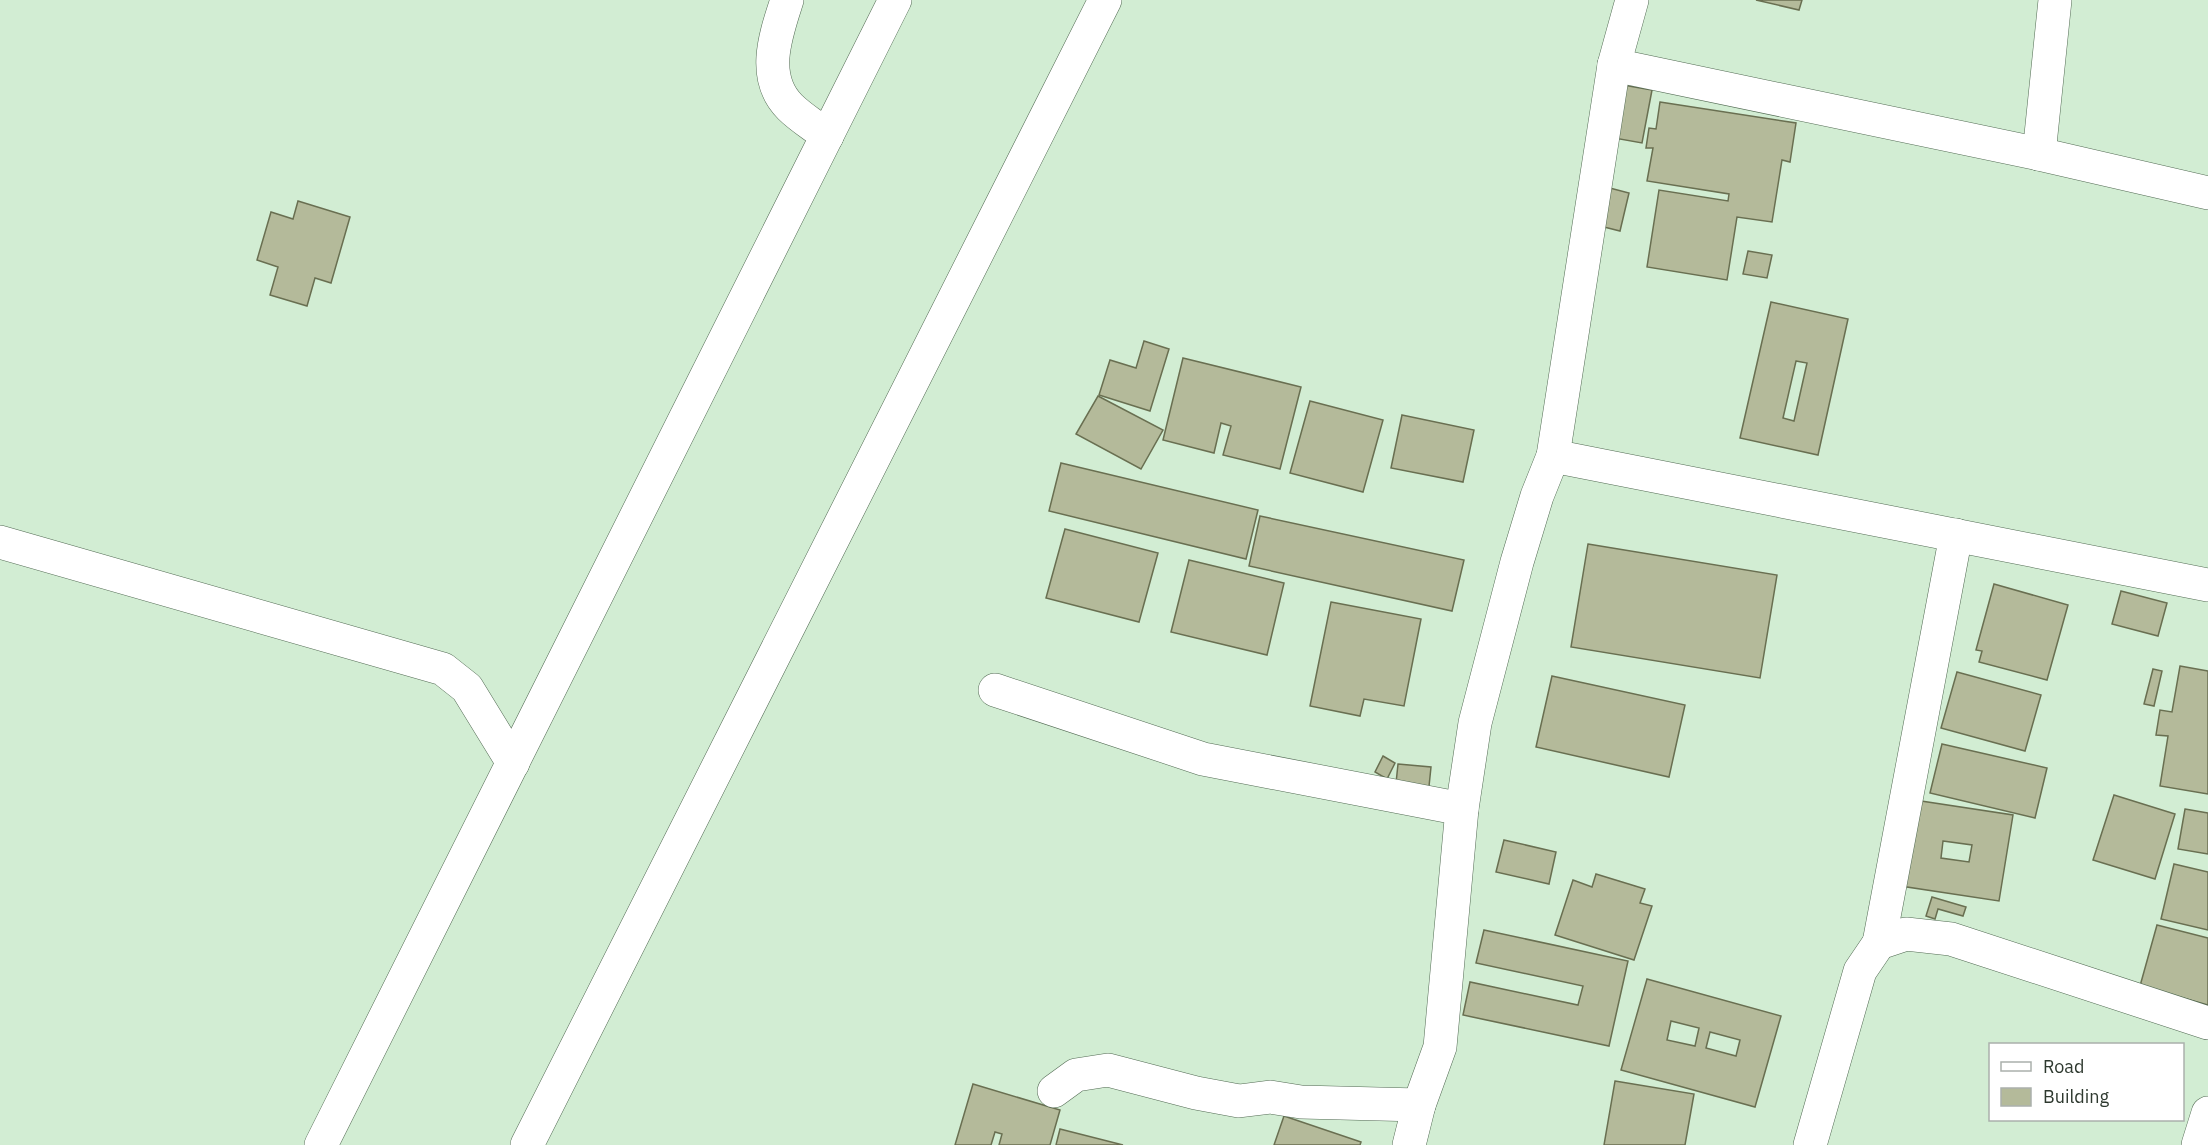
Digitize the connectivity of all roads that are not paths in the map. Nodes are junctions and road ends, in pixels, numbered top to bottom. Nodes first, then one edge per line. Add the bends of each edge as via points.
1 (787, 0) edge
2 (896, 0) edge
3 (1105, 0) edge
4 (1632, 0) edge
5 (2055, 0) edge
6 (1614, 65) junction
7 (827, 136) junction
8 (2039, 154) junction
9 (2208, 193) edge
10 (1553, 456) junction
11 (1956, 535) junction
12 (0, 542) edge
13 (2208, 585) edge
14 (995, 690) dead end
15 (513, 763) junction
16 (1462, 809) junction
17 (1879, 943) junction
18 (2208, 1023) edge
19 (1054, 1091) dead end
20 (1419, 1105) junction
21 (2208, 1113) edge
22 (321, 1145) edge
23 (527, 1145) edge
24 (1409, 1145) edge
25 (1810, 1145) edge
26 (2198, 1145) edge

1 - 7 main road via 773,44 775,86 789,106
2 - 7 main road
3 - 23 main road
4 - 6 main road
5 - 8 main road
6 - 8 main road
6 - 10 main road
7 - 15 main road
8 - 9 main road
10 - 11 main road
10 - 16 main road via 1517,562 1475,723
11 - 13 main road
11 - 17 main road
12 - 15 main road via 444,669 467,688
14 - 16 main road via 1203,759
15 - 22 main road
16 - 20 main road via 1440,1047
17 - 18 main road via 1906,934 1951,939
17 - 25 main road via 1860,971
19 - 20 main road via 1076,1075 1108,1070 1239,1101 1270,1097 1301,1102
20 - 24 main road
21 - 26 main road

